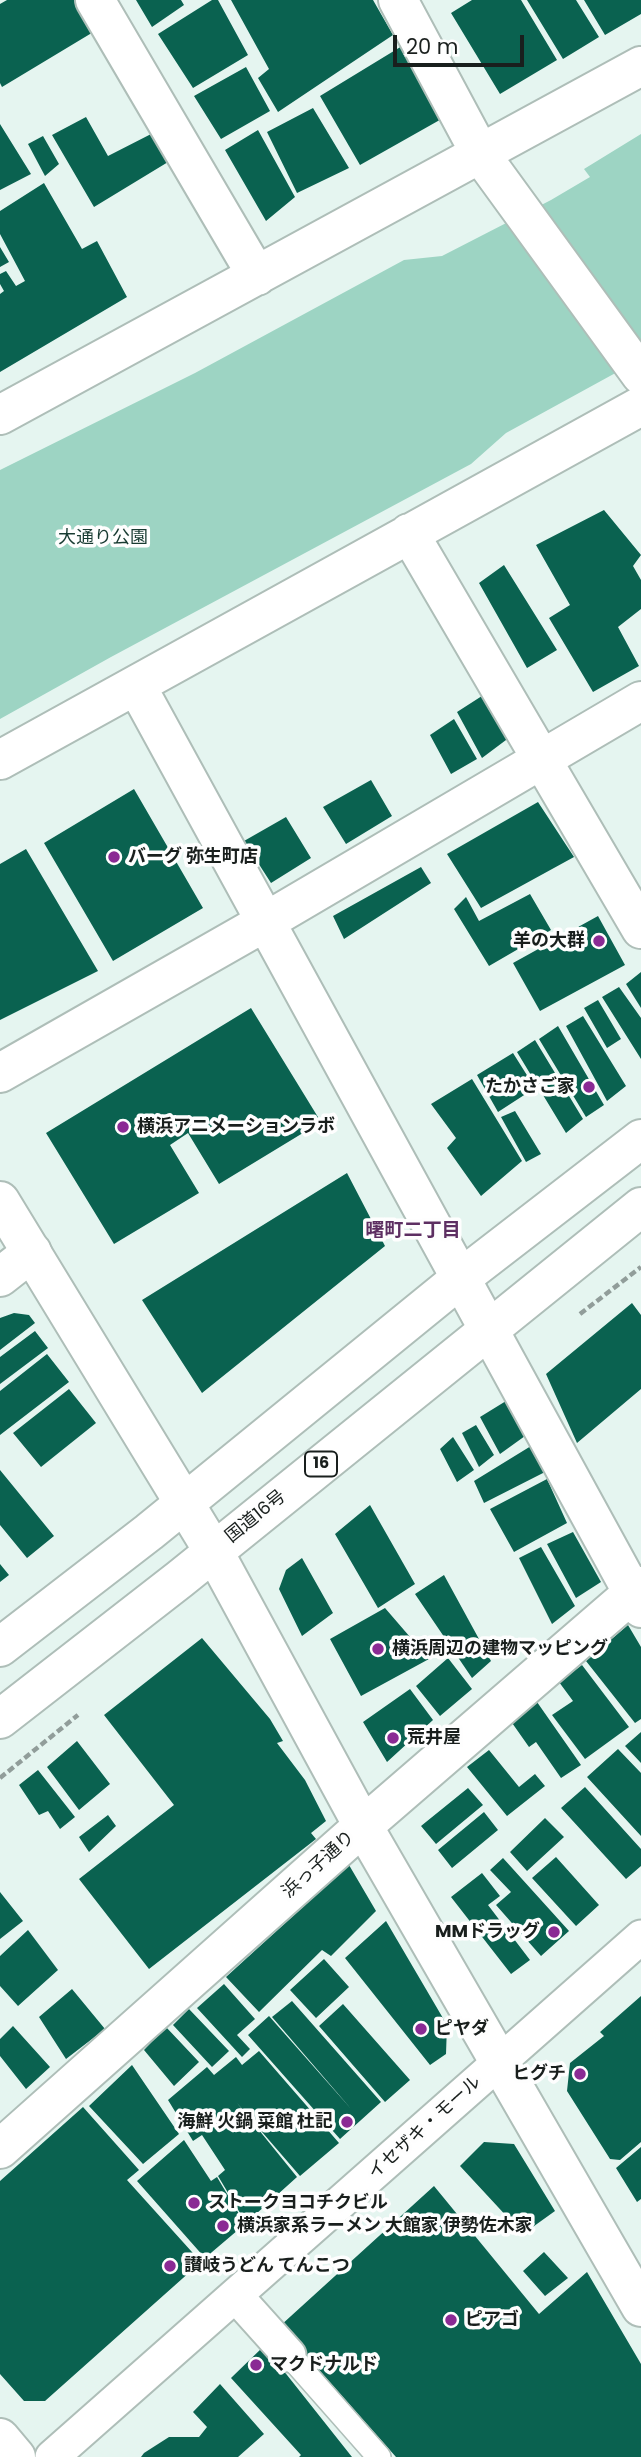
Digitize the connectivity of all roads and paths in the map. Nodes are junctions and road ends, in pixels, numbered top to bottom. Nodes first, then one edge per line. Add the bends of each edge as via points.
1 (95, 0) edge
2 (398, 0) edge
3 (641, 66) edge
4 (481, 155) junction
5 (257, 276) junction
6 (641, 375) edge
7 (641, 406) edge
8 (0, 415) edge
9 (409, 533) junction
10 (136, 685) junction
11 (641, 701) edge
12 (0, 760) edge
13 (542, 761) junction
14 (265, 922) junction
15 (641, 929) edge
16 (0, 1073) edge
17 (641, 1139) edge
18 (0, 1201) edge
19 (641, 1207) edge
20 (32, 1252) junction
21 (0, 1277) edge
22 (461, 1278) junction
23 (488, 1329) junction
24 (185, 1503) junction
25 (214, 1552) junction
26 (638, 1595) edge
27 (0, 1647) edge
28 (0, 1719) edge
29 (363, 1826) junction
30 (641, 1937) edge
31 (499, 2062) junction
32 (0, 2149) edge
33 (236, 2295) junction
34 (641, 2307) edge
35 (289, 2355) joint
36 (0, 2438) edge
37 (16, 2457) edge
38 (52, 2457) edge
39 (379, 2457) edge

1 - 5 main road
2 - 4 main road
3 - 4 main road
4 - 5 main road
4 - 6 main road
5 - 8 main road
7 - 9 main road
9 - 10 main road
9 - 13 main road
10 - 12 main road
10 - 14 main road
11 - 13 main road
13 - 14 main road
13 - 15 main road
14 - 16 main road
14 - 22 main road
17 - 22 main road
18 - 20 main road
19 - 23 main road, 国道16号 / 16
20 - 21 main road
20 - 24 main road
22 - 23 main road
22 - 24 main road
23 - 25 main road, 国道16号 / 16
23 - 26 main road
24 - 25 main road
24 - 27 main road
25 - 28 main road, 国道16号 / 16
25 - 29 main road
26 - 29 main road, 浜っ子通り
29 - 31 main road
29 - 32 main road, 浜っ子通り
30 - 31 street, イセザキ・モール
31 - 33 street, イセザキ・モール
31 - 34 main road
33 - 35 street
33 - 38 street, イセザキ・モール
35 - 39 lane
36 - 37 main road

